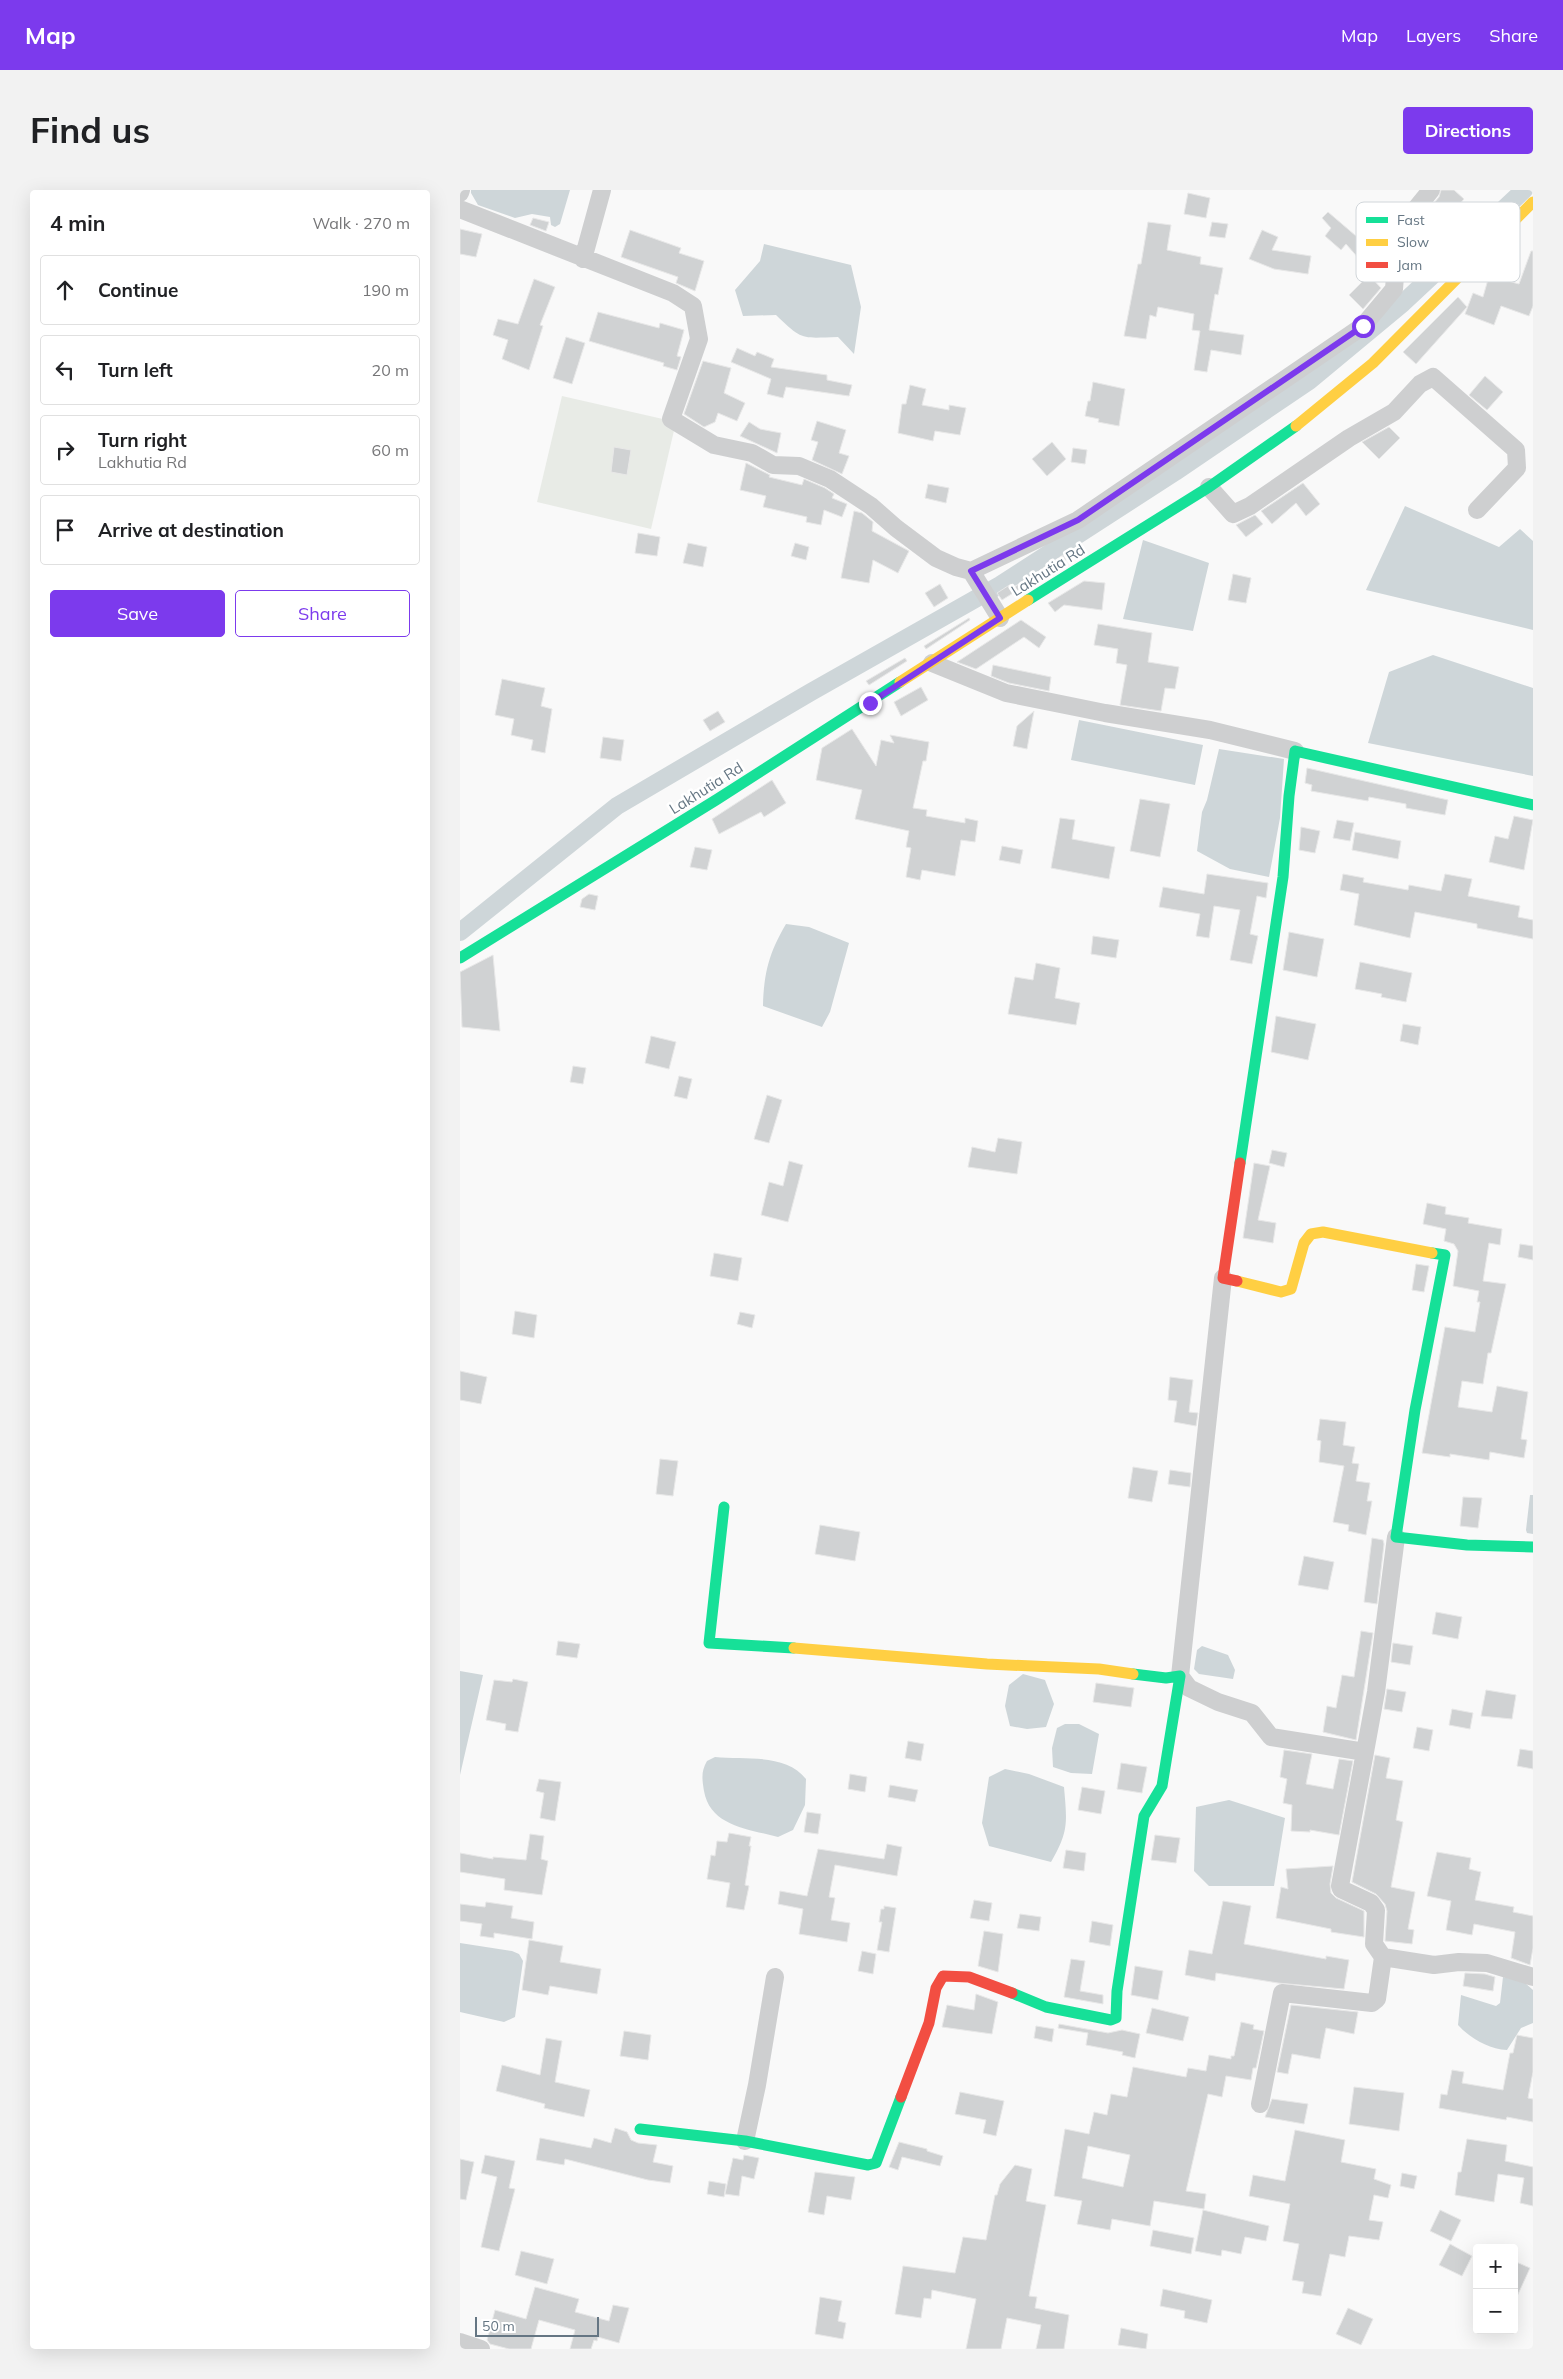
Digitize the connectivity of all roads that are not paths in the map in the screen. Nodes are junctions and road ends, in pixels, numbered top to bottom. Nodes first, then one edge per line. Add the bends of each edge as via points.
1 (602, 190) edge
2 (1431, 190) edge
3 (1421, 202) edge
4 (1533, 202) edge
5 (460, 209) edge
6 (1520, 215) edge
7 (583, 259) junction
8 (1395, 282) edge
9 (1453, 282) edge
10 (1209, 488) junction
11 (1477, 510) dead end
12 (973, 574) junction
13 (1000, 618) junction
14 (932, 663) junction
15 (1295, 751) junction
16 (1533, 805) edge
17 (460, 958) edge
18 (1223, 1278) junction
19 (724, 1507) dead end
20 (1396, 1537) junction
21 (1533, 1547) edge
22 (1180, 1676) junction
23 (1365, 1752) junction
24 (1382, 1957) junction
25 (774, 1977) dead end
26 (1533, 1977) edge
27 (1260, 2104) dead end
28 (640, 2129) dead end
29 (745, 2141) junction
30 (460, 2342) edge
31 (481, 2349) edge

1 - 7 street
2 - 3 street
4 - 6 street, Lakhutia Rd
5 - 7 street
7 - 12 street via 673,293 694,306 699,339 672,419 714,445 752,453 773,465 798,466 830,478 936,558
8 - 12 street via 1394,289 1363,326 1078,520
9 - 10 street, Lakhutia Rd via 1373,363 1314,413
10 - 11 street via 1233,514 1250,506 1349,438 1394,412 1420,384 1433,377 1516,450 1517,468
10 - 13 street, Lakhutia Rd
12 - 13 street
13 - 14 street, Lakhutia Rd
14 - 15 street via 1006,693 1210,730
14 - 17 street, Lakhutia Rd
15 - 16 street
15 - 18 street via 1283,878
18 - 20 street via 1282,1292 1291,1289 1304,1243 1311,1234 1323,1232 1445,1256 1415,1410
18 - 22 street
19 - 22 street via 709,1643 1099,1669 1166,1678
20 - 21 street via 1467,1545
20 - 23 street
22 - 23 street via 1189,1688 1252,1713 1271,1737
22 - 29 street via 1162,1786 1144,1816 1117,1991 1116,2018 1111,2020 1046,2007 996,1986 952,1974 942,1976 936,1988 929,2023 876,2163
23 - 24 street via 1340,1886 1374,1906 1374,1944
24 - 26 street via 1434,1965 1487,1963
24 - 27 street via 1377,1999 1372,2003 1282,1993
25 - 29 street
28 - 29 street
30 - 31 street

